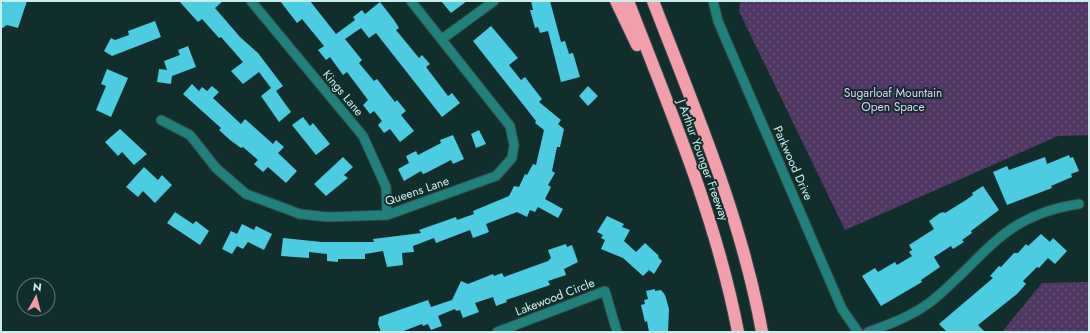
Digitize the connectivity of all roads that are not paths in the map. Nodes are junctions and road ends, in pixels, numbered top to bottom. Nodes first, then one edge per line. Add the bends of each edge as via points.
1 (251, 1) edge
2 (411, 1) edge
3 (494, 1) edge
4 (616, 1) edge
5 (628, 1) edge
6 (653, 1) edge
7 (713, 1) edge
8 (442, 39) junction
9 (160, 120) dead end
10 (685, 148) junction
11 (1079, 204) dead end
12 (387, 215) junction
13 (754, 292) junction
14 (497, 332) edge
15 (616, 332) edge
16 (738, 332) edge
17 (762, 332) edge
18 (766, 332) edge
19 (858, 332) edge
20 (868, 332) edge

1 - 12 street, Kings Lane via 363,136 386,186
2 - 8 street, Queens Lane
3 - 8 street
4 - 10 highway
5 - 10 highway, J Arthur Younger Freeway
6 - 13 highway, J Arthur Younger Freeway via 728,198
7 - 19 street, Parkwood Drive via 718,21 842,309
8 - 12 street, Queens Lane via 510,126 514,145 512,158 496,176
9 - 12 street, Queens Lane via 190,136 216,168 246,194 300,214 328,217
10 - 16 highway, J Arthur Younger Freeway via 716,239
11 - 20 street via 1042,212 1011,227 932,301 899,321
13 - 17 highway, J Arthur Younger Freeway
13 - 18 highway
14 - 15 street, Lakewood Circle via 605,291

